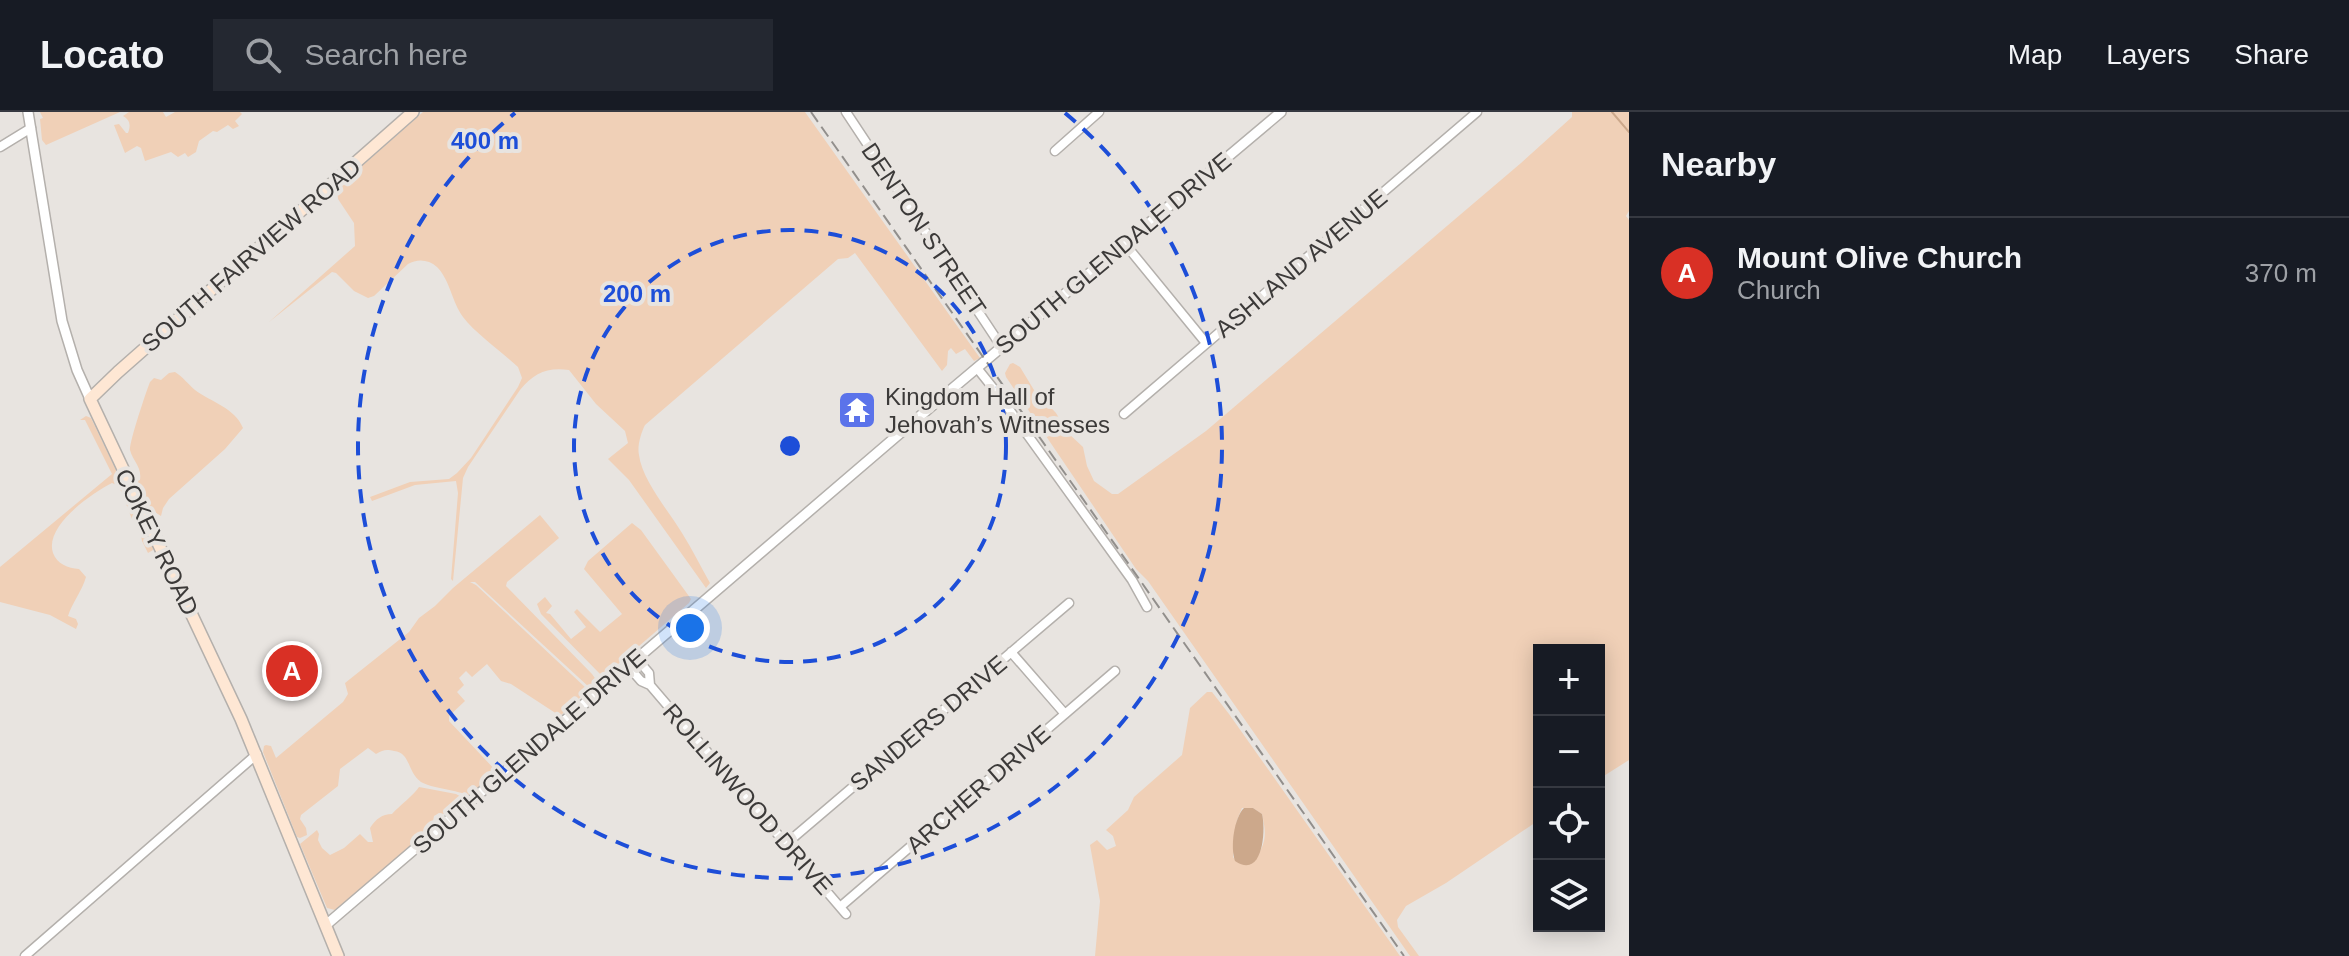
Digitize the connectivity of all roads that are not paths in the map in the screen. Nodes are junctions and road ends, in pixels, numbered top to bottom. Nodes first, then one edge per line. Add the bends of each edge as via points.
1 (28, 112) edge
2 (413, 112) edge
3 (846, 112) edge
4 (1099, 112) edge
5 (1281, 112) edge
6 (1477, 112) edge
7 (31, 128) junction
8 (0, 147) edge
9 (1055, 151) dead end
10 (1125, 244) junction
11 (1206, 343) junction
12 (1001, 346) junction
13 (977, 368) junction
14 (90, 399) junction
15 (1124, 414) dead end
16 (1069, 603) dead end
17 (1147, 607) dead end
18 (1011, 652) junction
19 (632, 662) junction
20 (1115, 671) dead end
21 (1065, 714) junction
22 (257, 754) junction
23 (787, 843) junction
24 (843, 910) joint
25 (326, 925) junction
26 (25, 956) edge
27 (338, 956) edge

1 - 7 street, COKEY ROAD
2 - 14 main road, SOUTH FAIRVIEW ROAD
3 - 12 street, DENTON STREET
4 - 9 street
5 - 10 street, SOUTH GLENDALE DRIVE
6 - 11 street, ASHLAND AVENUE
7 - 8 street
7 - 14 street, COKEY ROAD via 62,321
10 - 11 street
10 - 12 street, SOUTH GLENDALE DRIVE
11 - 15 street, ASHLAND AVENUE
12 - 13 street, SOUTH GLENDALE DRIVE
13 - 17 street
13 - 19 street, SOUTH GLENDALE DRIVE
14 - 22 main road, COKEY ROAD
16 - 18 street, SANDERS DRIVE
18 - 21 street
18 - 23 street, SANDERS DRIVE
19 - 23 street, ROLLINWOOD DRIVE via 641,681 650,685
19 - 25 street, SOUTH GLENDALE DRIVE
20 - 21 street, ARCHER DRIVE
21 - 24 street, ARCHER DRIVE
22 - 25 main road, COKEY ROAD
22 - 26 street
23 - 24 street, ROLLINWOOD DRIVE
25 - 27 main road, COKEY ROAD

